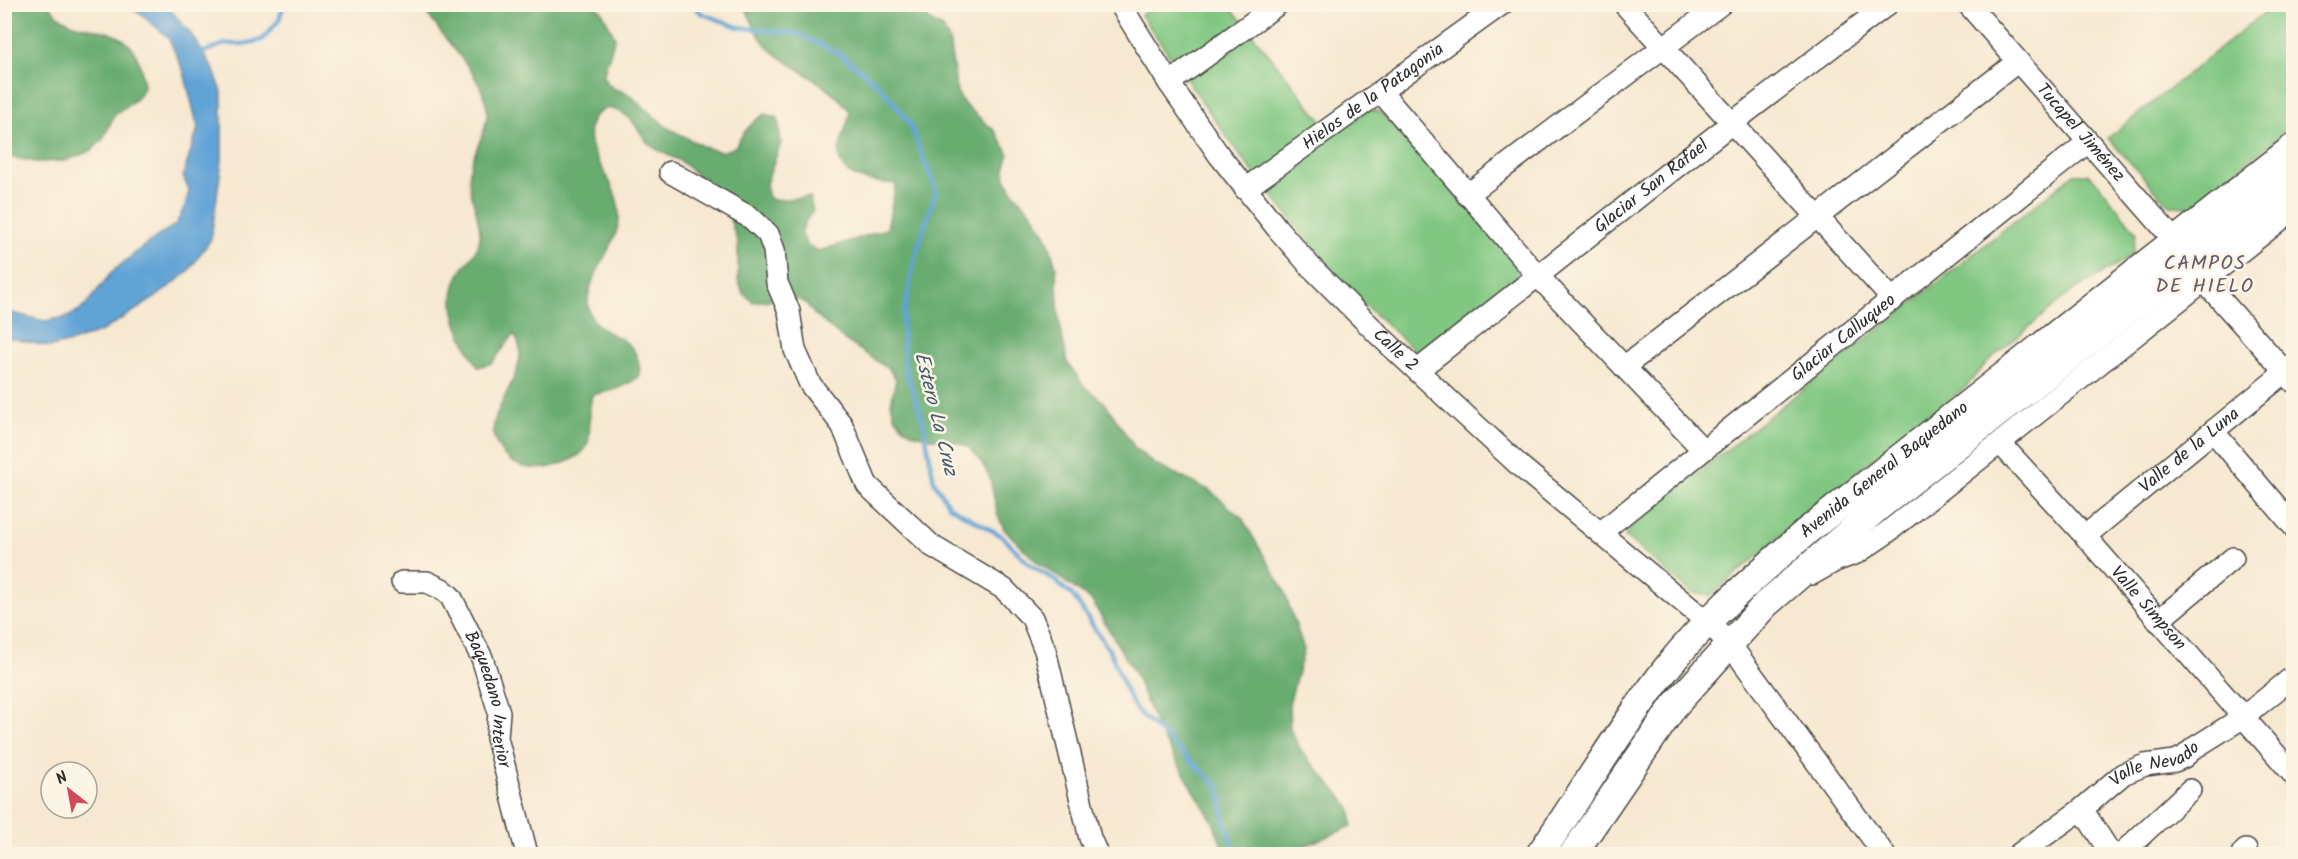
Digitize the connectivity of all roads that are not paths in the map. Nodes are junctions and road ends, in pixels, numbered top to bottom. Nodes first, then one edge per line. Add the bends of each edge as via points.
1 (1120, 4) edge
2 (1278, 4) edge
3 (1502, 4) edge
4 (1624, 4) edge
5 (1721, 4) edge
6 (1888, 4) edge
7 (1968, 4) edge
8 (1663, 47) junction
9 (2017, 62) junction
10 (1169, 83) junction
11 (1381, 92) junction
12 (1732, 123) junction
13 (2088, 142) junction
14 (2294, 147) edge
15 (670, 172) dead end
16 (2294, 180) edge
17 (1245, 189) junction
18 (1467, 195) junction
19 (2294, 208) edge
20 (1818, 216) junction
21 (2196, 264) junction
22 (1537, 275) junction
23 (1893, 300) junction
24 (1624, 367) junction
25 (1418, 370) junction
26 (2291, 370) edge
27 (2213, 430) junction
28 (2000, 443) junction
29 (1703, 450) junction
30 (2294, 527) edge
31 (1600, 532) junction
32 (2085, 536) junction
33 (2233, 558) dead end
34 (402, 582) dead end
35 (1766, 604) junction
36 (2158, 621) junction
37 (1707, 622) junction
38 (1728, 643) junction
39 (2294, 676) edge
40 (2242, 718) junction
41 (2294, 775) edge
42 (2190, 790) dead end
43 (2082, 809) junction
44 (527, 855) edge
45 (1097, 855) edge
46 (1540, 855) edge
47 (1573, 855) edge
48 (1884, 855) edge
49 (2019, 855) edge
50 (2111, 855) edge
51 (2121, 855) edge

1 - 10 street, Calle 2
2 - 10 street
3 - 11 street, Hielos de la Patagonia
4 - 8 street
5 - 8 street
6 - 12 street, Glaciar San Rafael
7 - 9 street, Tucapel Jiménez
8 - 12 street
8 - 18 street
9 - 13 street, Tucapel Jiménez
9 - 20 street
10 - 17 street, Calle 2
11 - 17 street, Hielos de la Patagonia
11 - 18 street
12 - 20 street
12 - 22 street, Glaciar San Rafael
13 - 21 street, Tucapel Jiménez
13 - 23 street, Glaciar Calluqueo
14 - 21 main road, Avenida General Baquedano
15 - 45 street via 752,218 768,234 795,350 810,384 842,424 867,485 932,546 1004,589 1032,618 1045,650
16 - 21 main road, Avenida General Baquedano
17 - 25 street, Calle 2 via 1338,294
18 - 22 street
19 - 21 street, Avenida General Baquedano
20 - 23 street
20 - 24 street
21 - 26 street, Tucapel Jiménez
21 - 28 street, Avenida General Baquedano
21 - 35 main road, Avenida General Baquedano via 1876,509
21 - 37 main road, Avenida General Baquedano via 1807,531
22 - 24 street
22 - 25 street, Glaciar San Rafael
23 - 29 street, Glaciar Calluqueo
24 - 29 street
25 - 31 street, Calle 2 via 1521,467
26 - 27 street, Valle de la Luna
27 - 30 street
27 - 32 street, Valle de la Luna
28 - 32 street, Valle Simpson
28 - 35 street, Avenida General Baquedano via 1885,534
29 - 31 street, Glaciar Calluqueo
31 - 37 street, Calle 2
32 - 36 street, Valle Simpson
33 - 36 street
34 - 44 street, Baquedano Interior via 427,582 451,597 482,658 499,712 497,738
35 - 38 main road, Avenida General Baquedano
36 - 40 street, Valle Simpson
37 - 38 street, Calle 2
37 - 46 main road, Avenida General Baquedano via 1666,669
38 - 47 main road, Avenida General Baquedano via 1663,721
38 - 48 street, Calle 2
39 - 40 street, Valle Nevado
40 - 41 street, Valle Simpson
40 - 43 street, Valle Nevado via 2184,757 2132,769
42 - 51 street
43 - 49 street, Valle Nevado
43 - 50 street

